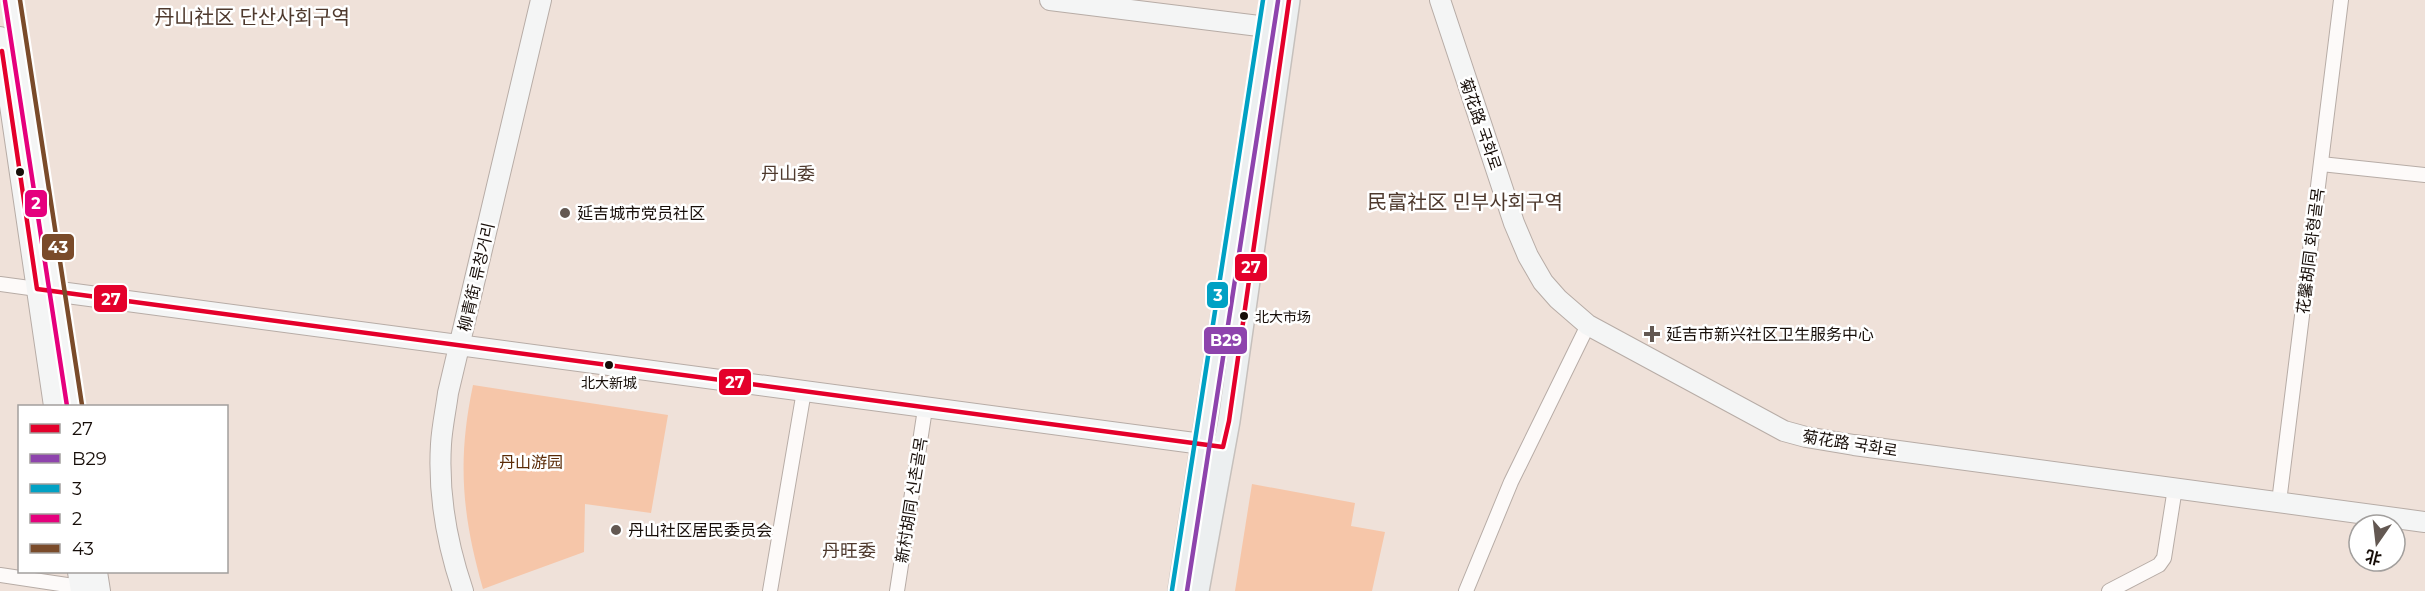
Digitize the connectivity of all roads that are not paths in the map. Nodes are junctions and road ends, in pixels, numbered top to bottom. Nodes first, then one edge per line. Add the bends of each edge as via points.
1 (12, 0) edge
2 (541, 0) edge
3 (1050, 0) edge
4 (1271, 0) edge
5 (1289, 0) edge
6 (1440, 0) edge
7 (2341, 0) edge
8 (1267, 27) junction
9 (5, 48) edge
10 (2321, 164) junction
11 (2425, 175) edge
12 (0, 284) edge
13 (37, 289) junction
14 (56, 291) junction
15 (1588, 325) junction
16 (460, 345) junction
17 (804, 391) junction
18 (54, 405) edge
19 (75, 405) edge
20 (925, 409) junction
21 (1213, 446) junction
22 (2175, 488) junction
23 (2279, 502) junction
24 (2425, 522) edge
25 (0, 575) edge
26 (89, 584) edge
27 (463, 591) edge
28 (770, 591) edge
29 (897, 591) edge
30 (1179, 591) edge
31 (1198, 591) edge
32 (1466, 591) edge
33 (2109, 591) edge

1 - 9 street
2 - 16 street, 柳青街 류청거리
3 - 8 street
4 - 8 main road
5 - 21 main road
6 - 15 street, 菊花路 국화로 via 1528,256 1543,282
7 - 10 street, 花馨胡同 화형골목
8 - 21 main road
9 - 13 street
9 - 14 street
10 - 11 street
10 - 23 street, 花馨胡同 화형골목
12 - 13 street
13 - 14 street
13 - 18 street
14 - 16 street
14 - 19 street
15 - 22 street, 菊花路 국화로 via 1784,431
15 - 32 street via 1511,482
16 - 17 street
16 - 27 street, 柳青街 류청거리 via 447,401 441,473 452,558
17 - 20 street
17 - 28 street
20 - 21 street
20 - 29 street, 新村胡同 신촌골목
21 - 30 main road
21 - 31 main road
22 - 23 street, 菊花路 국화로
22 - 33 street via 2164,558 2159,565
23 - 24 street, 菊花路 국화로
25 - 26 street

